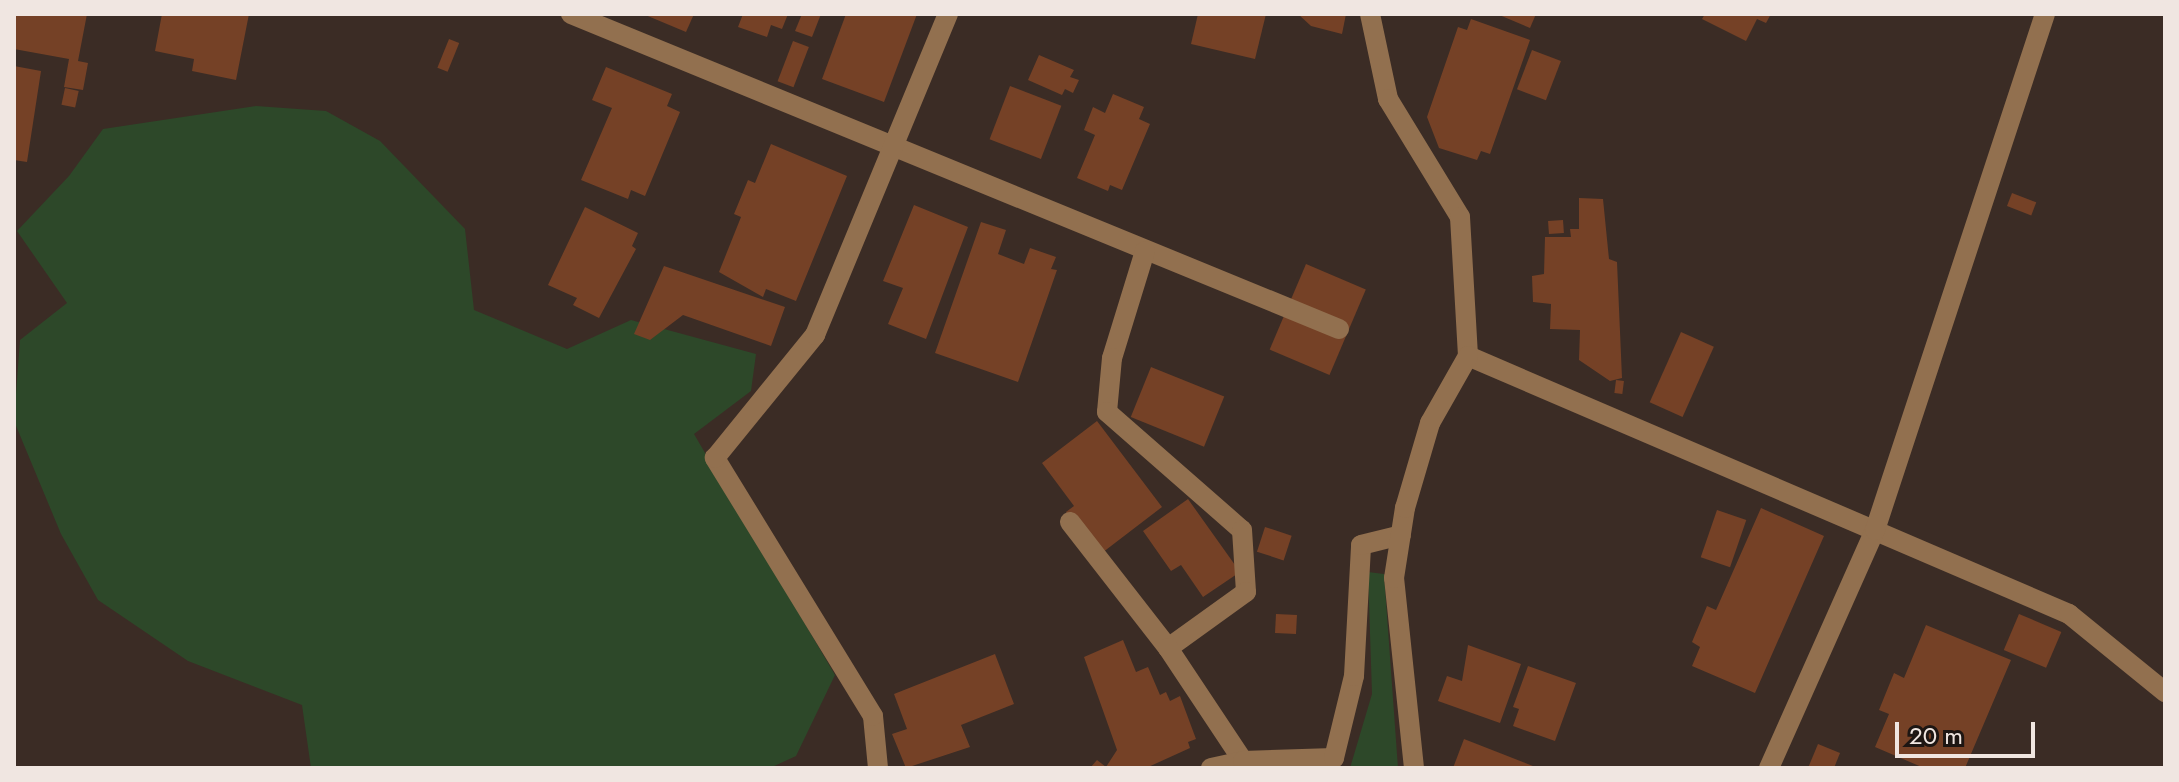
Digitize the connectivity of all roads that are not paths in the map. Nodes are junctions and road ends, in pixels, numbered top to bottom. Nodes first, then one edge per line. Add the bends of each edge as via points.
1 (571, 14) edge
2 (948, 14) edge
3 (1370, 14) edge
4 (2045, 14) edge
5 (893, 148) junction
6 (1145, 251) junction
7 (1339, 329) dead end
8 (1468, 356) junction
9 (1070, 522) dead end
10 (1875, 530) junction
11 (1401, 535) junction
12 (1168, 648) junction
13 (2165, 692) edge
14 (1243, 761) junction
15 (878, 768) edge
16 (1211, 768) edge
17 (1414, 768) edge
18 (1769, 768) edge

1 - 5 street
2 - 5 street
3 - 8 street via 1388,99 1460,217
4 - 10 street
5 - 6 street
5 - 15 street via 815,335 715,458 873,716
6 - 7 street
6 - 12 street via 1112,358 1107,412 1242,530 1246,592
8 - 10 street
8 - 11 street via 1430,423
9 - 12 street
10 - 13 street via 2069,614
10 - 18 street
11 - 14 street via 1361,545 1354,676 1334,758
11 - 17 street via 1394,578
12 - 14 street
14 - 16 street

